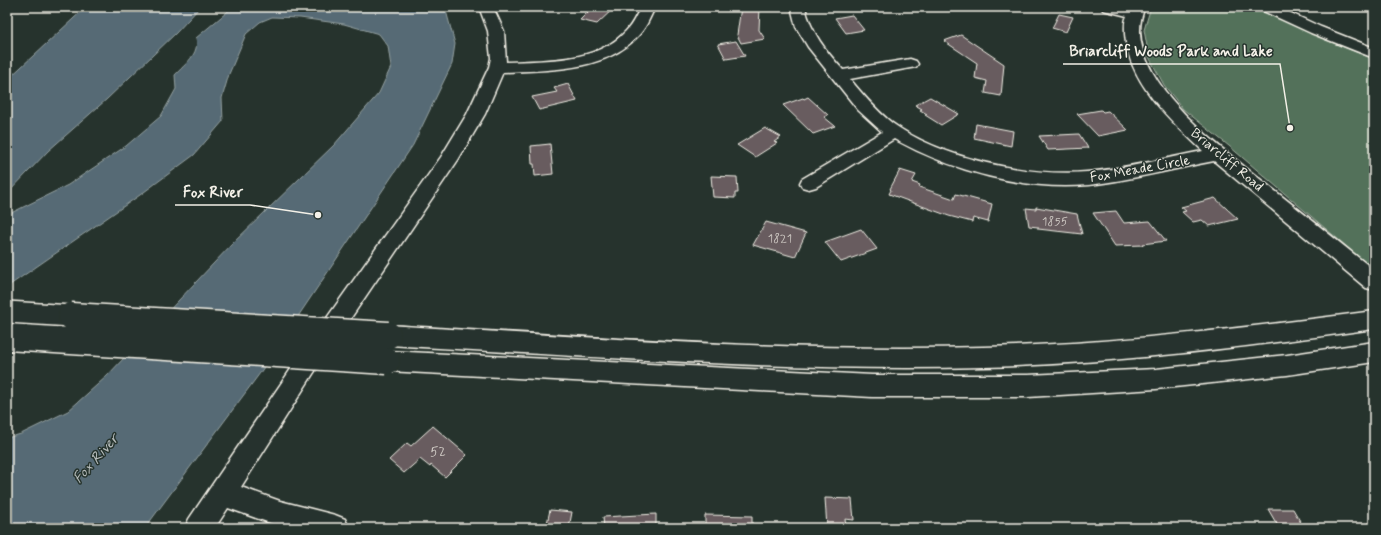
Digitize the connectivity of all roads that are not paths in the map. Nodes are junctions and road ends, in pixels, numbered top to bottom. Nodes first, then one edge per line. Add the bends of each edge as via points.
1 (486, 7) edge
2 (648, 7) edge
3 (798, 7) edge
4 (1108, 7) edge
5 (1266, 7) edge
6 (1137, 10) edge
7 (1374, 53) edge
8 (910, 64) dead end
9 (497, 67) junction
10 (839, 76) junction
11 (894, 132) junction
12 (1218, 154) junction
13 (809, 183) dead end
14 (1374, 282) edge
15 (7, 312) edge
16 (1374, 320) edge
17 (7, 337) edge
18 (1374, 352) edge
19 (222, 493) junction
20 (275, 521) edge
21 (199, 528) edge
22 (335, 528) edge

1 - 9 street via 496,31
2 - 9 street via 623,42 598,55 563,63
3 - 10 street, Fox Meade Circle via 802,27
4 - 6 street
5 - 7 street
6 - 12 street, Briarcliff Road via 1132,23 1132,41 1151,83 1179,118
8 - 10 street
9 - 19 street via 476,114 449,160 305,367
10 - 11 street, Fox Meade Circle via 865,107
11 - 12 street, Fox Meade Circle via 945,156 1001,171 1042,178 1081,179 1112,175
11 - 13 street
12 - 14 street, Briarcliff Road
15 - 16 main road, bridge via 770,356 896,358 1072,354 1256,337
17 - 18 main road, bridge via 387,361 872,386 1028,386 1156,379
19 - 20 street
19 - 21 street
20 - 22 street

